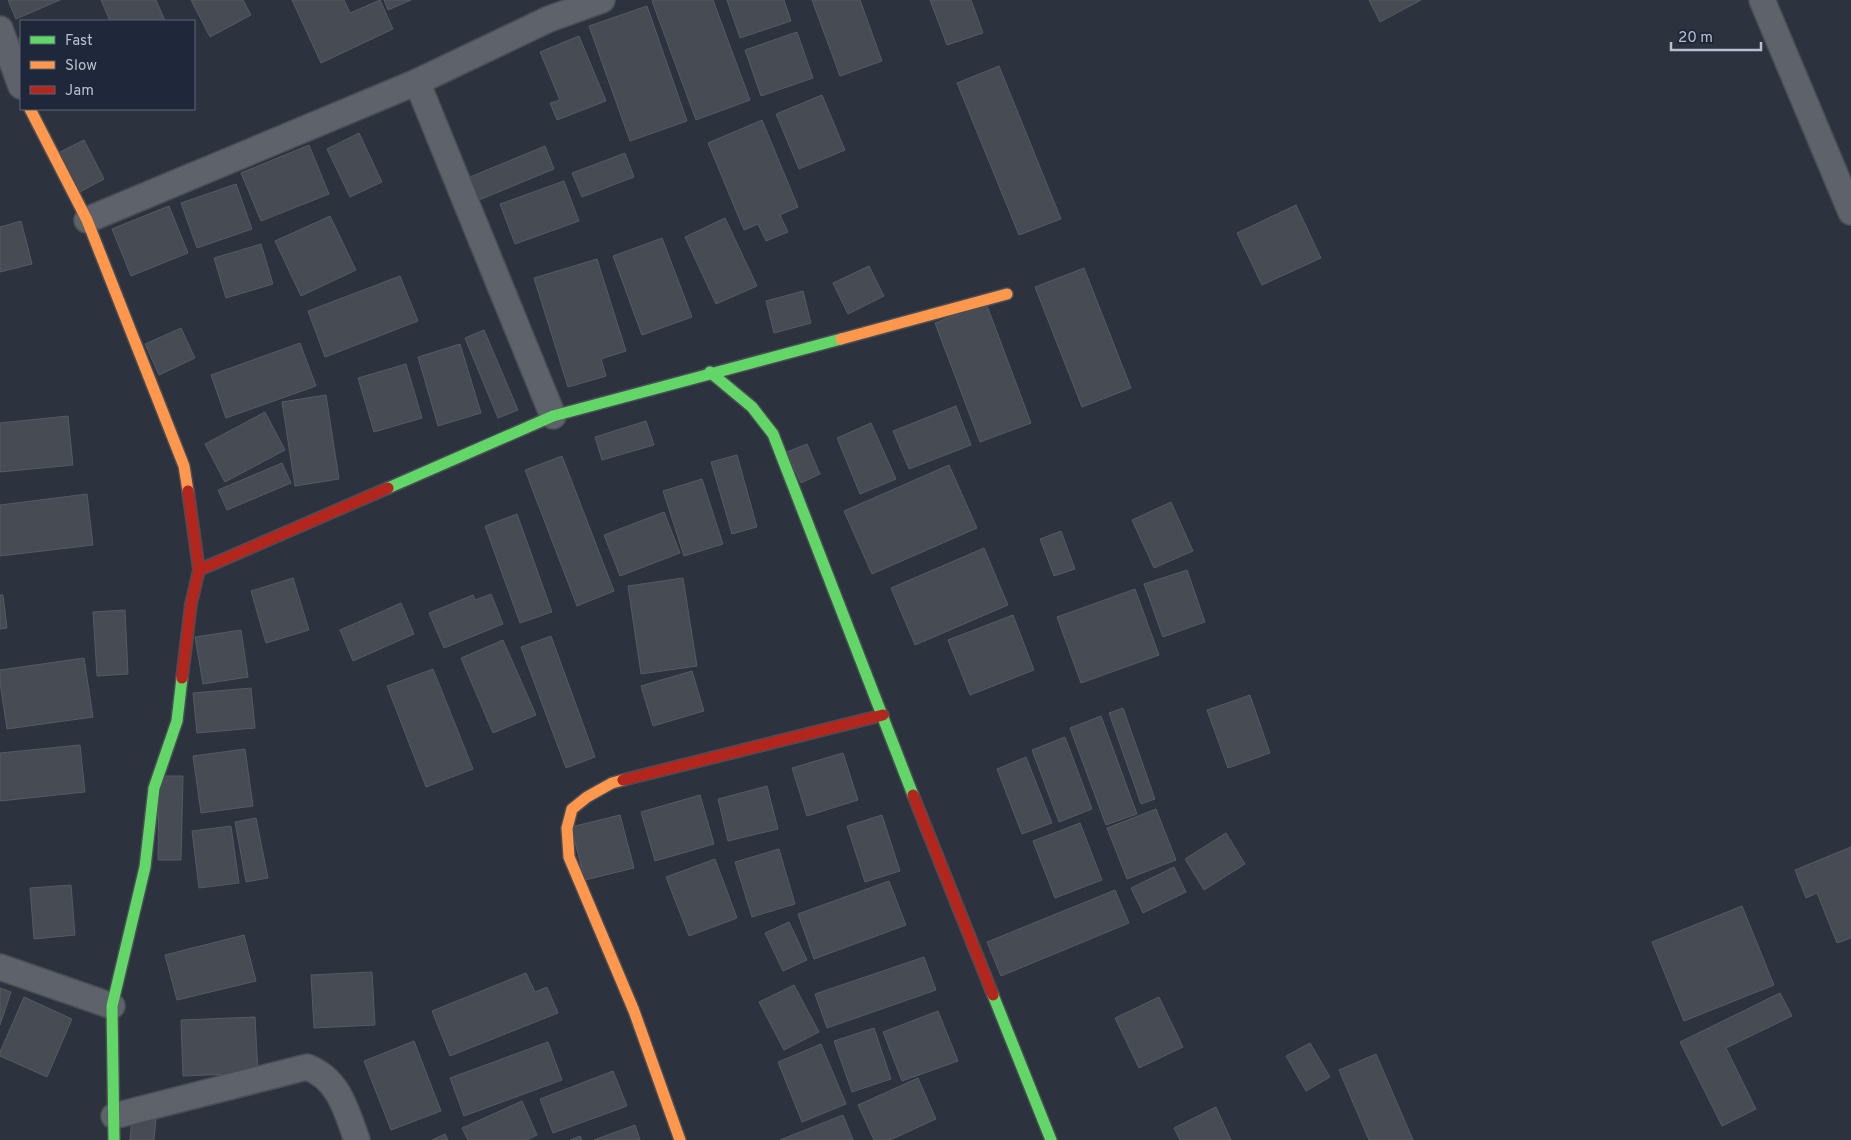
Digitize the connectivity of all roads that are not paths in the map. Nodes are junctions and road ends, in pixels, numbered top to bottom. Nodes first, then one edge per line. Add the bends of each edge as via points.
1 (602, 0) edge
2 (1762, 0) edge
3 (545, 9) edge
4 (0, 29) edge
5 (418, 82) junction
6 (20, 83) edge
7 (31, 110) edge
8 (1851, 212) edge
9 (86, 220) junction
10 (1007, 294) dead end
11 (710, 372) junction
12 (553, 416) junction
13 (199, 570) junction
14 (883, 715) junction
15 (0, 967) edge
16 (112, 1006) junction
17 (114, 1128) edge
18 (357, 1140) edge
19 (680, 1140) edge
20 (1051, 1140) edge

1 - 3 street
2 - 8 street
3 - 5 street
4 - 6 street
5 - 9 street
5 - 12 street
7 - 9 street
9 - 13 street via 184,466
10 - 11 street
11 - 12 street
11 - 14 street via 748,402 763,417 773,434
12 - 13 street
13 - 16 street via 191,604 178,721 154,788 145,867
14 - 19 street via 612,783 583,797 572,808 566,834 568,857 634,1011
14 - 20 street
15 - 16 street
16 - 17 street
17 - 18 street via 306,1067 319,1072 341,1097

